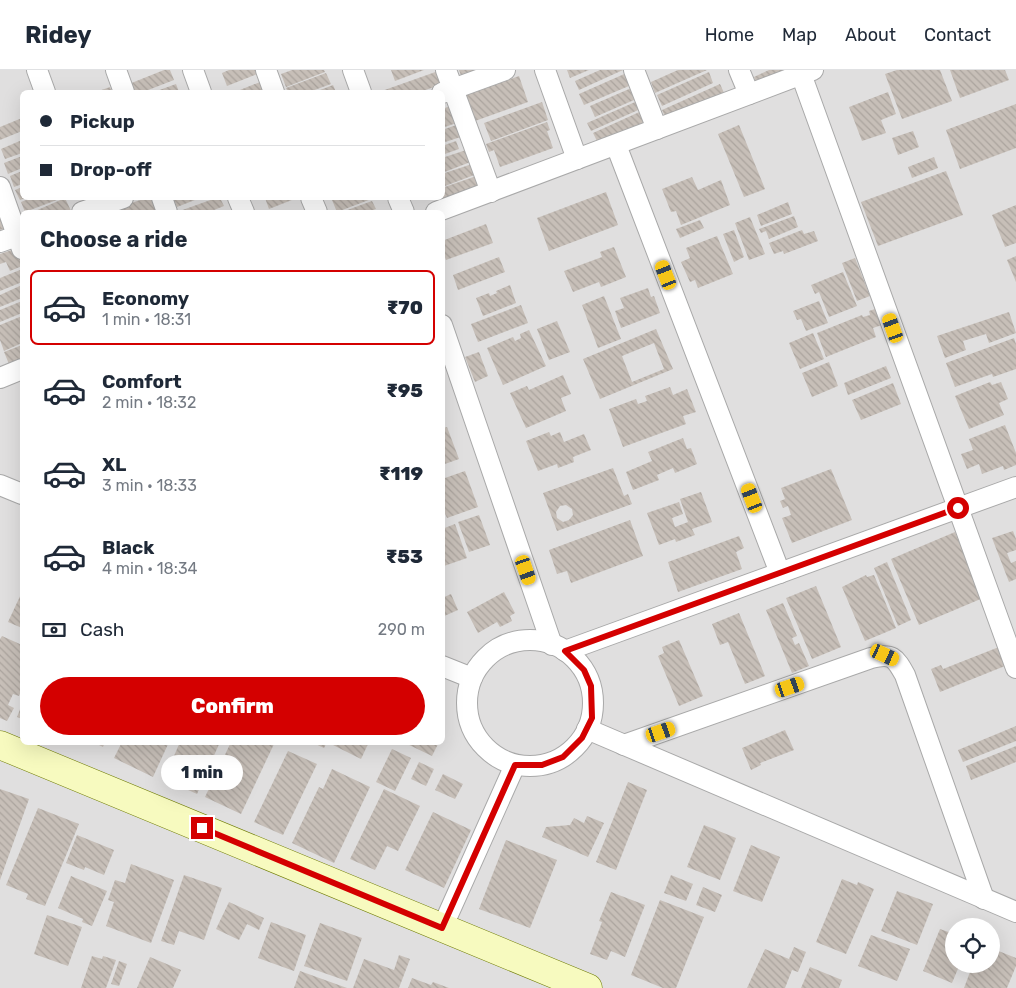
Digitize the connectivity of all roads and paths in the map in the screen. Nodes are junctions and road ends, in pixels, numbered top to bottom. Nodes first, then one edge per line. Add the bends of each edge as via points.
1 (37, 70) edge
2 (116, 70) edge
3 (193, 70) edge
4 (266, 70) edge
5 (353, 70) edge
6 (446, 70) edge
7 (505, 70) edge
8 (545, 70) edge
9 (634, 70) edge
10 (739, 70) edge
11 (807, 72) edge
12 (44, 90) edge
13 (123, 90) edge
14 (200, 90) edge
15 (273, 90) edge
16 (359, 90) edge
17 (448, 91) edge
18 (749, 94) junction
19 (657, 129) junction
20 (616, 144) junction
21 (576, 159) junction
22 (0, 188) edge
23 (491, 192) junction
24 (115, 200) edge
25 (85, 208) edge
26 (442, 210) edge
27 (16, 240) edge
28 (445, 333) edge
29 (20, 370) edge
30 (0, 378) edge
31 (0, 485) edge
32 (1016, 487) edge
33 (20, 493) edge
34 (958, 508) junction
35 (780, 573) junction
36 (559, 648) junction
37 (445, 667) edge
38 (1016, 668) edge
39 (472, 678) junction
40 (587, 729) junction
41 (0, 745) edge
42 (624, 745) junction
43 (515, 765) junction
44 (984, 899) junction
45 (1016, 912) edge
46 (442, 928) junction
47 (588, 988) edge

1 - 12 street
2 - 13 street
3 - 14 street
4 - 15 street
5 - 16 street
6 - 17 street
7 - 17 street
8 - 21 street
9 - 19 street
10 - 18 street
11 - 18 street
11 - 34 street
17 - 23 street
18 - 19 street
19 - 20 street
20 - 21 street
20 - 35 street
21 - 23 street
22 - 27 street
23 - 26 street
24 - 25 street
28 - 36 street
29 - 30 street
31 - 33 street
32 - 34 street
34 - 35 street
34 - 38 street
35 - 36 street
36 - 39 street via 544,642 516,642 496,650
36 - 40 street via 584,670 591,686 592,718
37 - 39 street
39 - 43 street via 467,712 475,737 497,758
40 - 42 street
40 - 43 street via 563,757 542,765
41 - 46 street
42 - 44 street
42 - 44 street via 871,658 885,655 897,660 905,674
43 - 46 street
44 - 45 street
46 - 47 street

